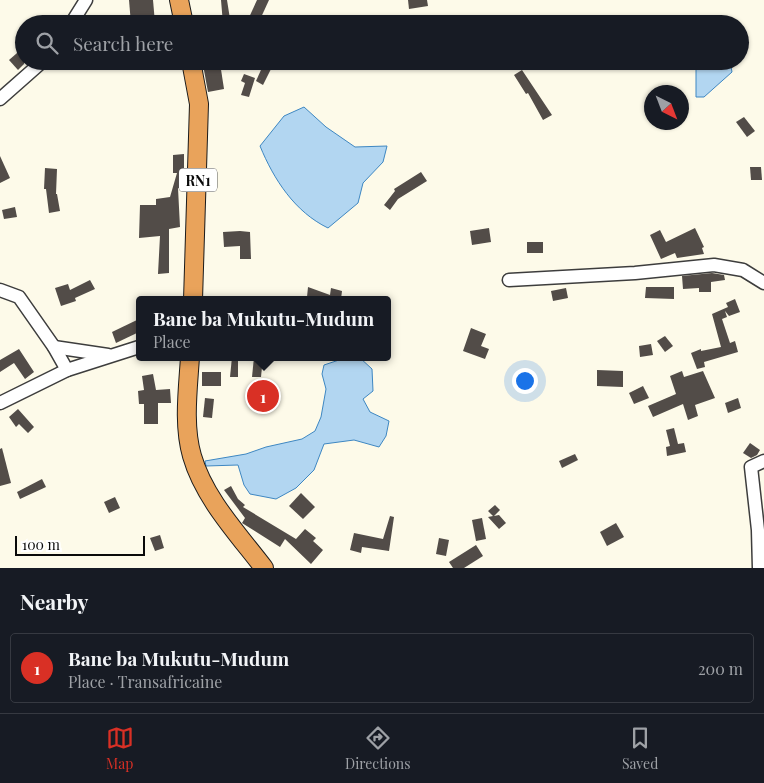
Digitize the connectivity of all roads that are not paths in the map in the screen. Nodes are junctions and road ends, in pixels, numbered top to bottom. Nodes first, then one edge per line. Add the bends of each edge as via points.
1 (86, 0) edge
2 (179, 0) edge
3 (77, 15) edge
4 (182, 15) edge
5 (33, 70) edge
6 (193, 70) edge
7 (0, 98) edge
8 (509, 280) dead end
9 (764, 283) edge
10 (0, 290) edge
11 (193, 296) edge
12 (54, 347) junction
13 (136, 347) edge
14 (110, 355) junction
15 (190, 361) edge
16 (67, 370) junction
17 (0, 403) edge
18 (764, 461) edge
19 (264, 568) edge
20 (759, 568) edge

1 - 3 street
2 - 4 highway
5 - 7 street
6 - 11 highway, RN1 via 199,104
8 - 9 street via 714,265 743,270
10 - 12 street via 19,298
12 - 14 street
12 - 16 street
13 - 14 street
14 - 16 street
15 - 19 highway via 187,428 192,456 210,496
16 - 17 street
18 - 20 street via 751,468

